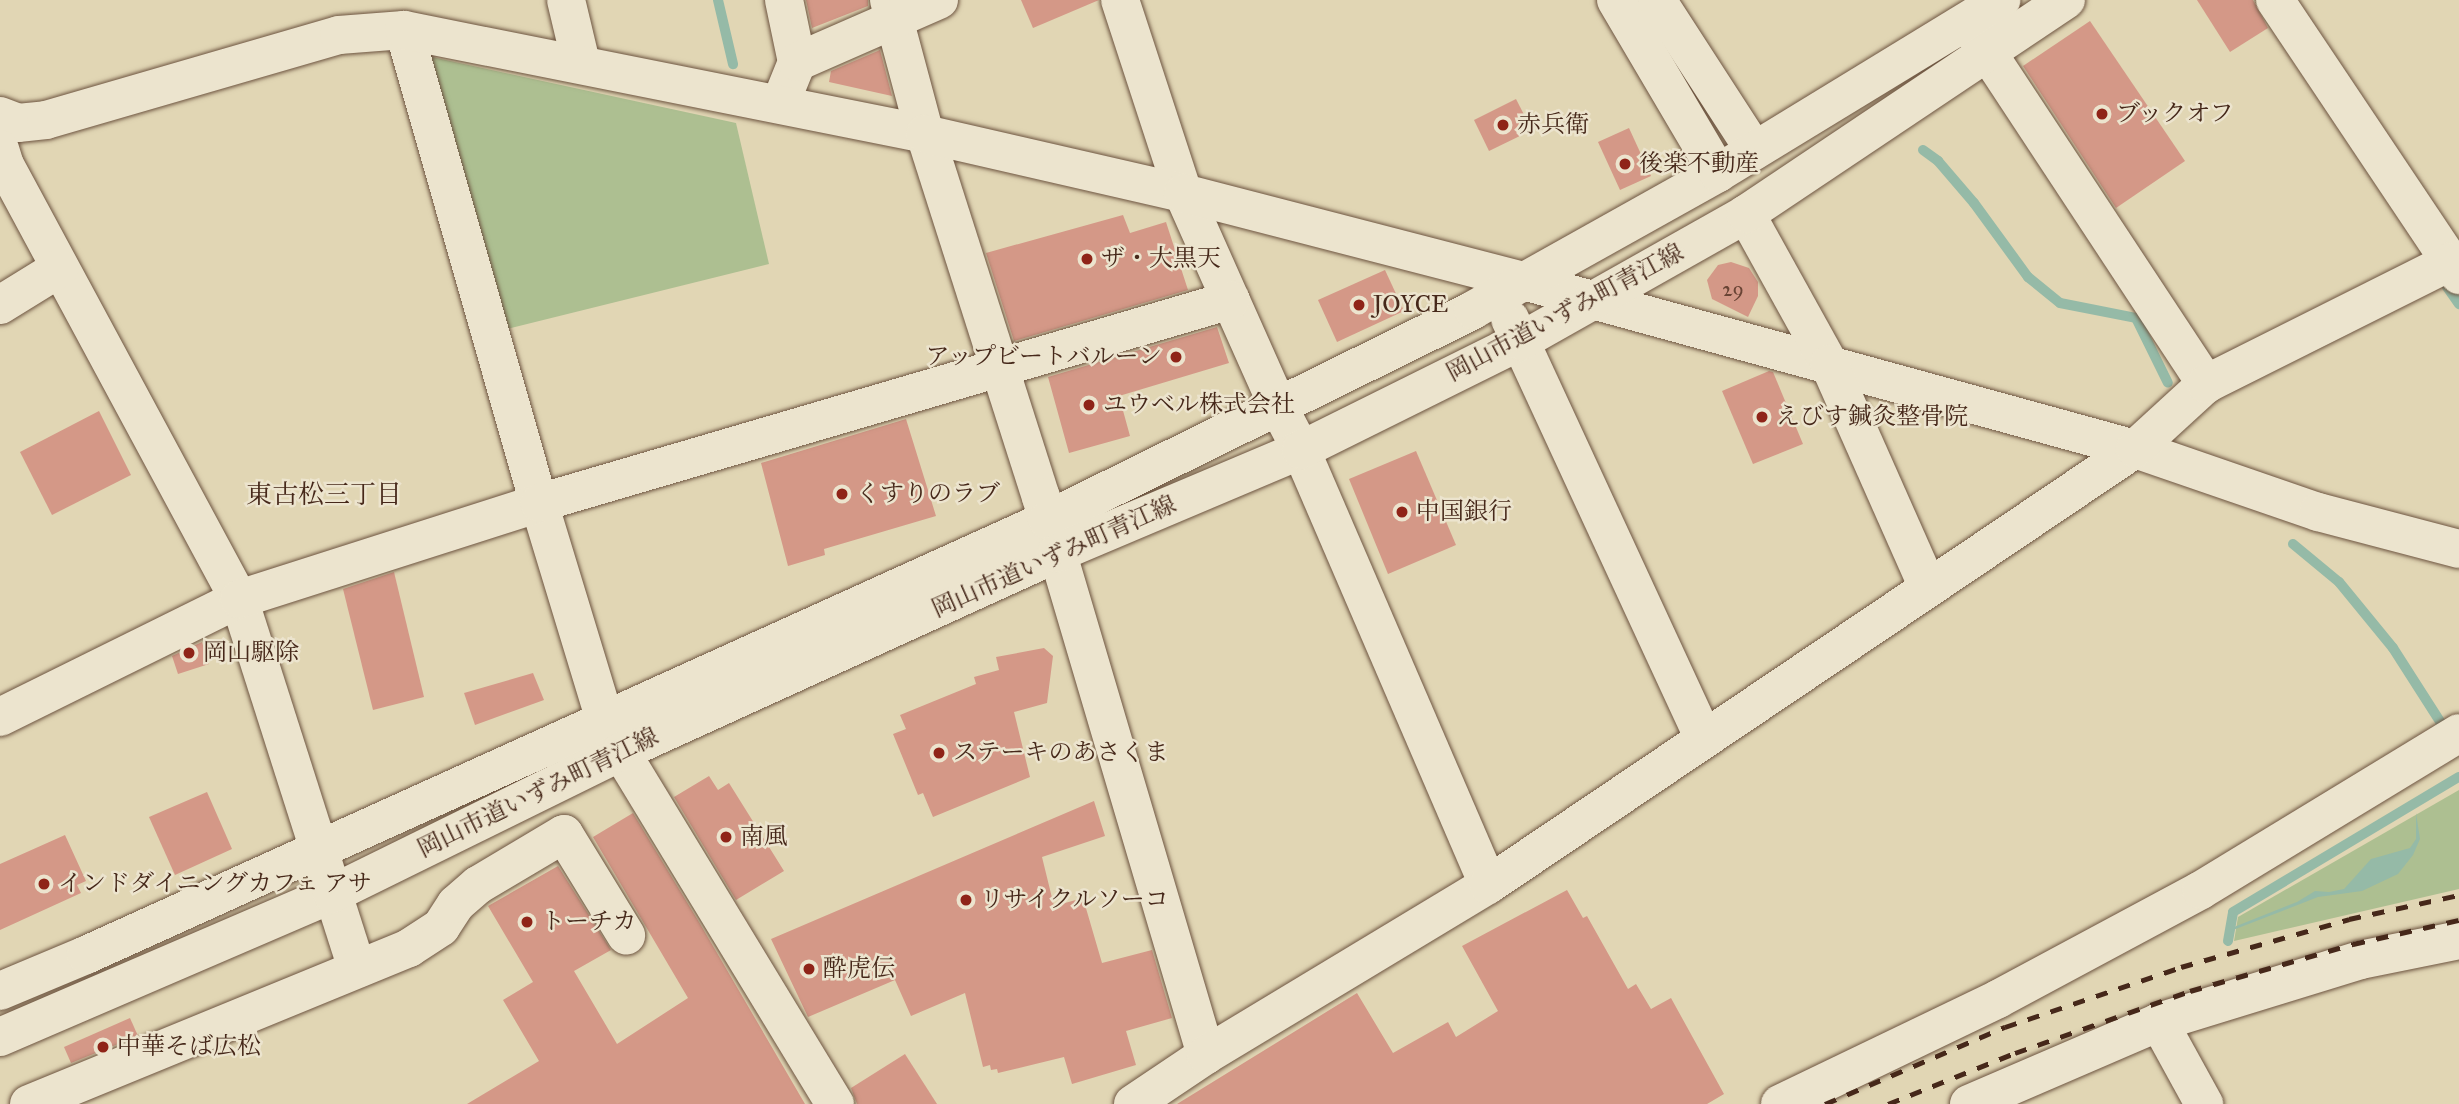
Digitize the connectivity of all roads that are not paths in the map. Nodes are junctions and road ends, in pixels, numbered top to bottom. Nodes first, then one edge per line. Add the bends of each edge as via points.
1 (566, 0) edge
2 (783, 0) edge
3 (939, 0) edge
4 (1120, 0) edge
5 (1616, 0) edge
6 (1657, 0) edge
7 (2001, 0) edge
8 (2066, 0) edge
9 (2275, 0) edge
10 (892, 10) edge
11 (1971, 25) edge
12 (404, 30) junction
13 (797, 62) junction
14 (580, 63) junction
15 (780, 104) junction
16 (0, 116) edge
17 (925, 134) junction
18 (0, 149) edge
19 (1754, 150) junction
20 (1718, 173) junction
21 (1183, 193) junction
22 (1746, 214) junction
23 (60, 268) junction
24 (2455, 269) edge
25 (1513, 290) junction
26 (1231, 300) junction
27 (1591, 301) junction
28 (0, 305) edge
29 (1521, 341) junction
30 (1829, 364) junction
31 (1001, 369) junction
32 (2206, 384) junction
33 (1278, 406) junction
34 (2135, 449) junction
35 (1301, 450) junction
36 (539, 503) junction
37 (1052, 537) junction
38 (2459, 549) edge
39 (1928, 587) junction
40 (239, 600) junction
41 (0, 717) edge
42 (613, 736) junction
43 (1703, 737) junction
44 (2445, 741) edge
45 (317, 849) junction
46 (1488, 885) junction
47 (332, 894) junction
48 (626, 935) dead end
49 (2459, 940) edge
50 (357, 969) junction
51 (0, 991) edge
52 (2159, 1022) junction
53 (0, 1037) edge
54 (1206, 1055) junction
55 (29, 1104) edge
56 (835, 1104) edge
57 (1133, 1104) edge
58 (1780, 1104) edge
59 (1969, 1104) edge
60 (2204, 1104) edge

1 - 14 street
2 - 13 street
3 - 10 street
4 - 21 street
5 - 20 street
6 - 19 street
7 - 11 street, 岡山市道いずみ町青江線
8 - 11 street, 岡山市道いずみ町青江線
9 - 24 street
10 - 13 street
10 - 17 street
11 - 19 street, 岡山市道いずみ町青江線
11 - 22 street, 岡山市道いずみ町青江線
11 - 32 street
12 - 14 street
12 - 16 street via 340,36 46,120 18,123
12 - 36 street
13 - 15 street
14 - 15 street
15 - 17 street
17 - 21 street
17 - 31 street
18 - 23 street
19 - 20 street, 岡山市道いずみ町青江線
20 - 25 street, 岡山市道いずみ町青江線
21 - 25 street
21 - 26 street
22 - 27 street, 岡山市道いずみ町青江線
22 - 30 street
23 - 28 street
23 - 40 street
24 - 32 street
25 - 27 street
25 - 29 street
25 - 33 street, 岡山市道いずみ町青江線
26 - 31 street
26 - 33 street
27 - 29 street, 岡山市道いずみ町青江線
27 - 30 street
29 - 35 street, 岡山市道いずみ町青江線
29 - 43 street
30 - 34 street
30 - 39 street
31 - 36 street
31 - 37 street
32 - 34 street
33 - 35 street
33 - 37 street, 岡山市道いずみ町青江線
34 - 38 street via 2318,512
34 - 39 street
35 - 37 street, 岡山市道いずみ町青江線
35 - 46 street
36 - 40 street
36 - 42 street
37 - 42 street, 岡山市道いずみ町青江線
37 - 54 street
39 - 43 street
40 - 41 street
40 - 45 street
42 - 45 street
42 - 47 street, 岡山市道いずみ町青江線
42 - 56 street
43 - 46 street
44 - 58 street via 2201,890 1998,999
45 - 47 street
45 - 51 street
46 - 54 street
47 - 50 street
47 - 53 street, 岡山市道いずみ町青江線
48 - 50 street via 565,834 478,885 456,904 441,927 420,941
49 - 52 street via 2360,960
50 - 55 street
52 - 59 street
52 - 60 street
54 - 57 street

